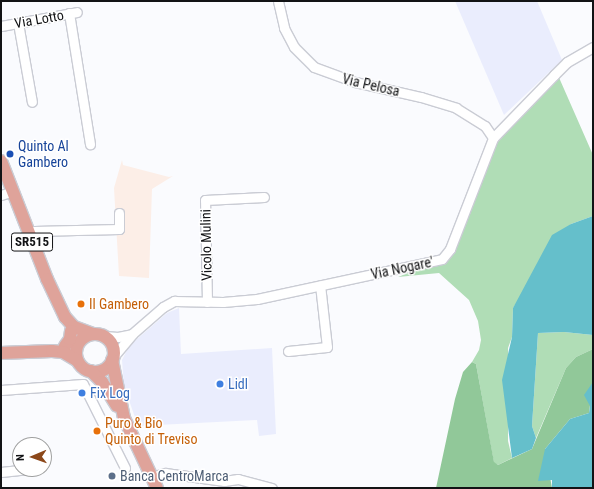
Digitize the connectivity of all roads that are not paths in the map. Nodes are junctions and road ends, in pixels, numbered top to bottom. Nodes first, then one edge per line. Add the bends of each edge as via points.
1 (278, 1) edge
2 (18, 22) junction
3 (1, 26) edge
4 (593, 47) edge
5 (32, 102) dead end
6 (493, 138) junction
7 (90, 144) dead end
8 (1, 161) edge
9 (7, 193) edge
10 (264, 197) dead end
11 (119, 213) dead end
12 (29, 234) junction
13 (320, 286) junction
14 (207, 302) junction
15 (69, 326) junction
16 (132, 334) junction
17 (98, 335) junction
18 (78, 344) junction
19 (65, 346) junction
20 (52, 351) junction
21 (288, 351) dead end
22 (1, 353) edge
23 (112, 358) junction
24 (78, 361) junction
25 (91, 371) junction
26 (1, 390) edge
27 (124, 418) junction
28 (125, 468) dead end
29 (12, 471) edge
30 (1, 472) edge
31 (154, 483) edge
32 (272, 488) edge

1 - 6 street, Via Pelosa via 284,28 294,47 314,67 355,82 422,97 456,108 485,126
2 - 3 street, Via Lotto
2 - 5 street
2 - 7 street, Via Lotto via 73,12
4 - 6 street, Via Nogare' via 567,62
6 - 13 street, Via Nogare' via 450,249 442,259
8 - 9 main road, SR515
9 - 12 main road, SR515
10 - 14 street, Vicolo Mulini via 205,200
11 - 12 street via 119,229 34,231
12 - 15 main road, SR515
13 - 14 street, Via Nogare' via 257,299
13 - 21 street via 327,347
14 - 16 street, Via Nogare' via 169,303
15 - 17 main road
15 - 18 main road
15 - 19 main road via 70,339
16 - 17 street via 118,337
16 - 23 street, Via Nogare'
17 - 18 main road via 86,336
17 - 23 main road via 110,343
18 - 19 main road
18 - 24 main road
19 - 20 main road
20 - 22 main road
20 - 24 main road via 63,352
23 - 25 main road via 103,369
23 - 27 main road
24 - 25 main road
25 - 27 main road via 102,382
26 - 28 street via 83,384
27 - 31 main road
29 - 30 street
31 - 32 street via 165,473 224,481 238,479

